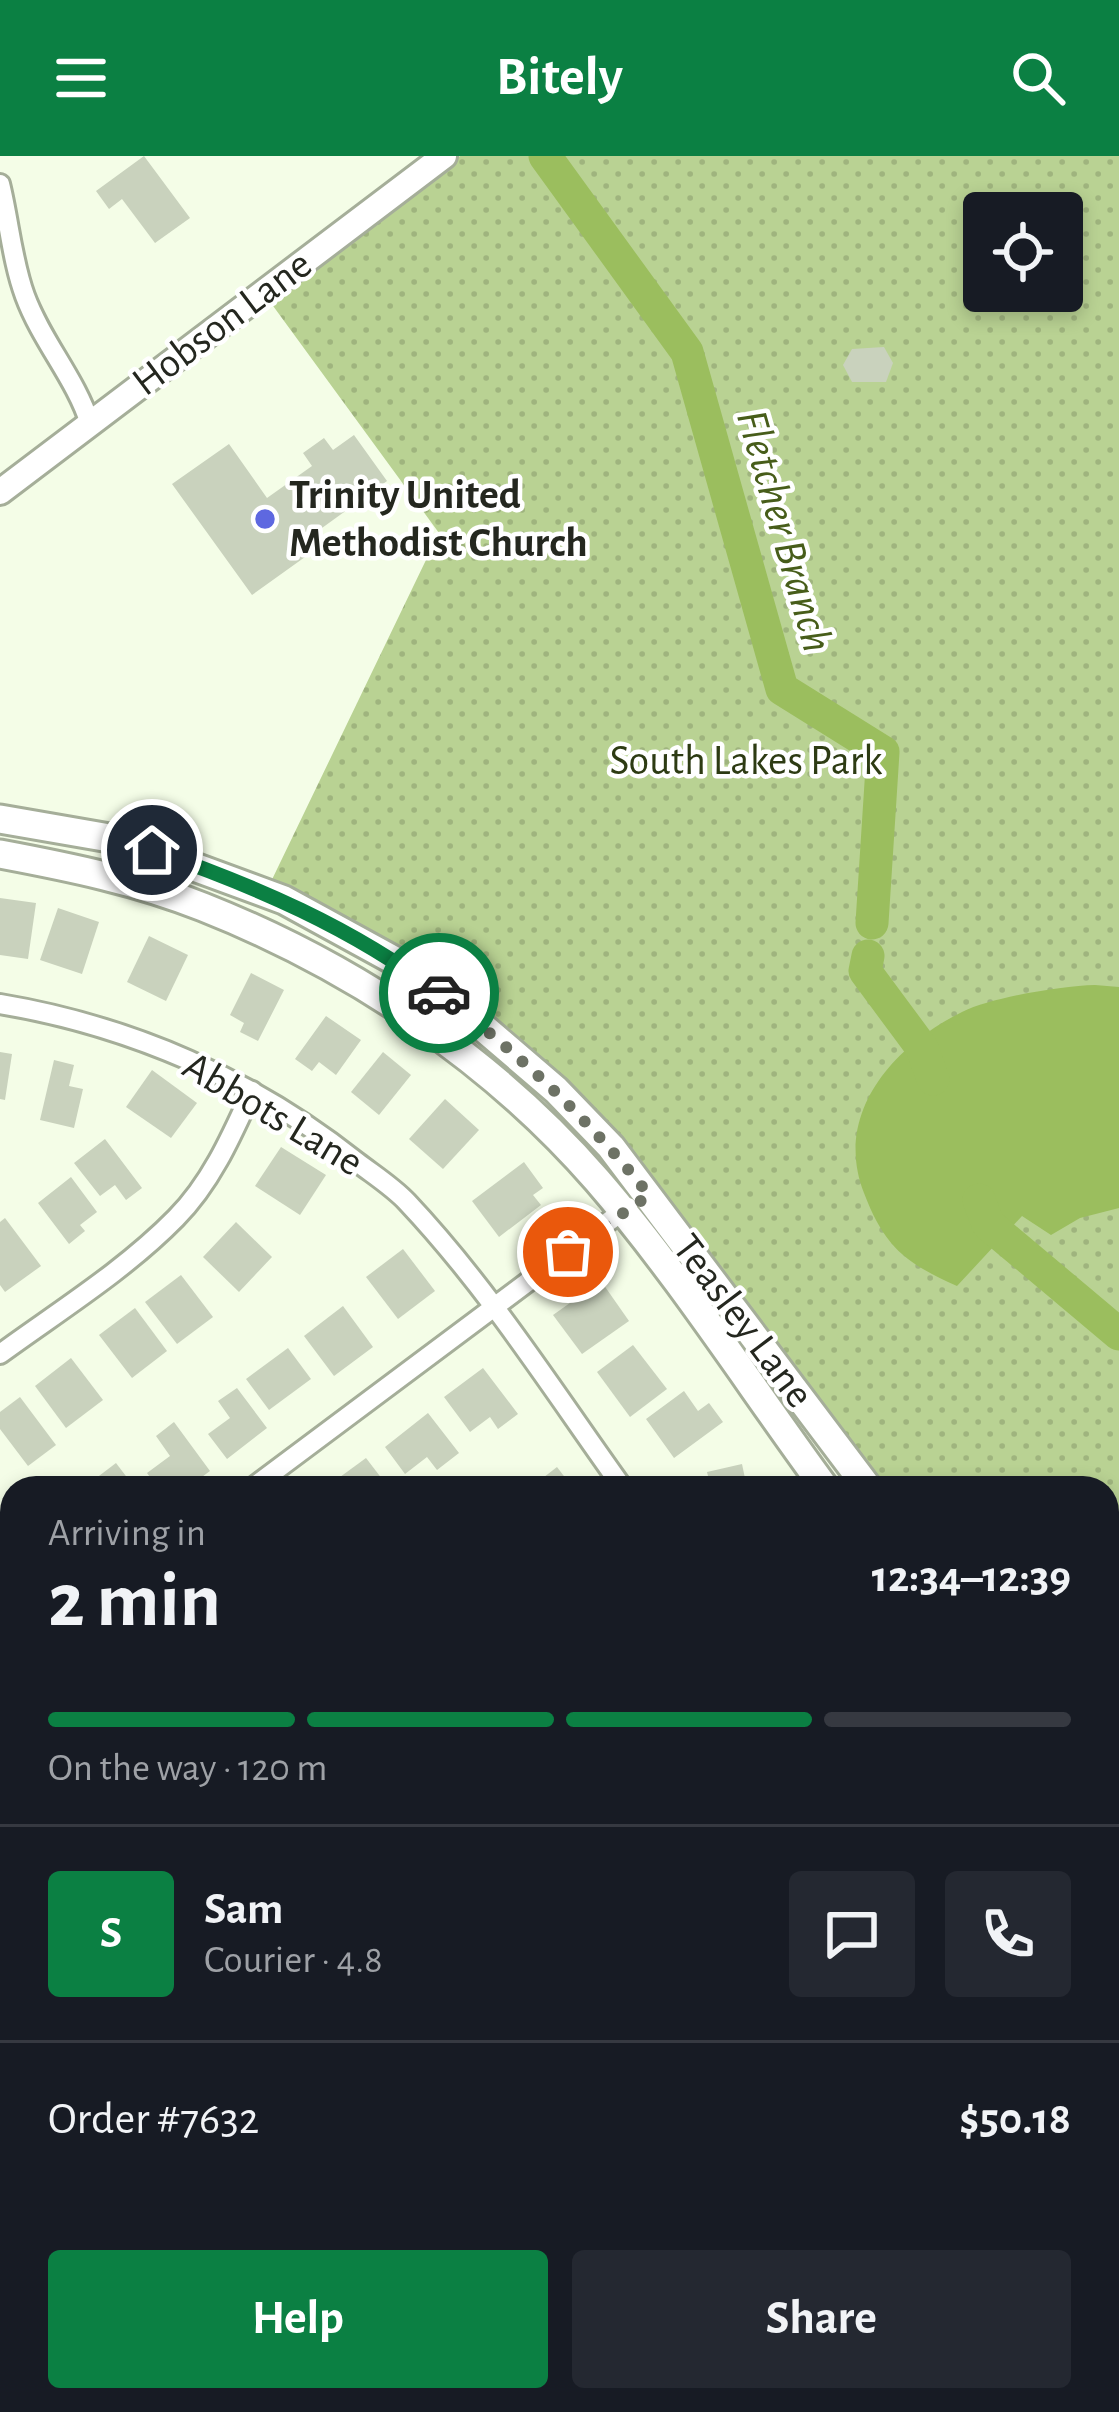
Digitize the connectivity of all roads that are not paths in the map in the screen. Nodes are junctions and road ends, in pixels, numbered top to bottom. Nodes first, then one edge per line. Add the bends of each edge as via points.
1 (444, 156) edge
2 (0, 184) edge
3 (90, 424) junction
4 (0, 492) edge
5 (0, 819) edge
6 (0, 854) edge
7 (0, 1004) edge
8 (252, 1091) junction
9 (649, 1195) junction
10 (622, 1211) junction
11 (494, 1307) junction
12 (0, 1354) edge
13 (268, 1476) edge
14 (614, 1476) edge
15 (816, 1476) edge
16 (859, 1476) edge

1 - 3 street, Hobson Lane
2 - 3 street via 24,294
3 - 4 street, Hobson Lane
5 - 9 main road, Teasley Lane via 152,850 284,900 360,940 525,1063
6 - 10 main road, Teasley Lane via 202,906 384,998 475,1062
7 - 8 street, Abbots Lane via 146,1040
8 - 11 street, Abbots Lane via 405,1199
8 - 12 street via 218,1162 178,1216
9 - 10 street
9 - 16 main road, Teasley Lane
10 - 11 street
10 - 15 main road, Teasley Lane
11 - 13 street
11 - 14 street, Abbots Lane

